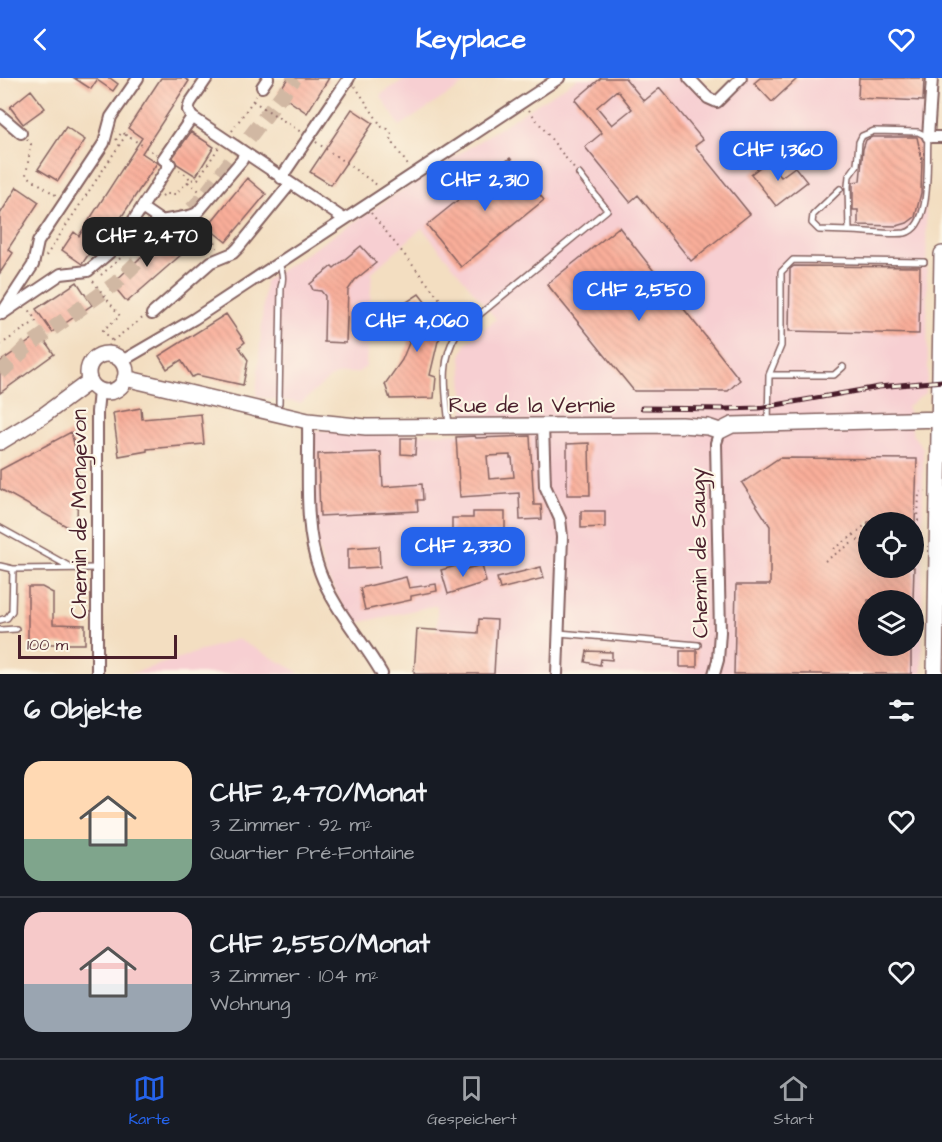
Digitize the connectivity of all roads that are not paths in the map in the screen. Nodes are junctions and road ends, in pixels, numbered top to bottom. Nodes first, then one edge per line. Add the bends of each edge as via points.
1 (138, 78) edge
2 (207, 78) edge
3 (349, 78) edge
4 (559, 78) edge
5 (689, 78) edge
6 (741, 78) edge
7 (932, 78) edge
8 (0, 115) edge
9 (192, 117) junction
10 (21, 133) road end
11 (928, 137) junction
12 (942, 137) edge
13 (244, 153) junction
14 (579, 174) road end
15 (286, 181) junction
16 (840, 189) dead end
17 (146, 211) junction
18 (344, 219) junction
19 (849, 231) junction
20 (942, 254) edge
21 (924, 262) dead end
22 (278, 263) junction
23 (152, 314) road end
24 (1, 315) edge
25 (122, 361) junction
26 (843, 367) dead end
27 (769, 375) junction
28 (125, 378) junction
29 (94, 386) junction
30 (279, 403) dead end
31 (941, 419) edge
32 (308, 421) junction
33 (768, 424) junction
34 (543, 426) junction
35 (449, 427) junction
36 (720, 431) junction
37 (0, 442) edge
38 (0, 528) edge
39 (0, 566) edge
40 (72, 568) junction
41 (97, 568) junction
42 (13, 570) junction
43 (0, 620) edge
44 (16, 629) dead end
45 (0, 630) edge
46 (559, 633) junction
47 (698, 645) dead end
48 (97, 674) edge
49 (382, 674) edge
50 (557, 674) edge
51 (714, 674) edge
52 (935, 674) edge

1 - 24 street via 111,117 104,143 38,242 33,265
2 - 9 street via 190,103
3 - 15 street
4 - 18 street
5 - 6 street via 717,102
7 - 11 street
8 - 10 street
9 - 13 street
9 - 17 street via 166,161
11 - 12 street
11 - 19 lane via 924,211 915,227 907,233
11 - 19 lane via 918,132 874,131 862,136 857,165 849,176
13 - 15 street
13 - 17 street via 192,216 161,221
14 - 35 lane via 607,210 457,333 444,377
15 - 18 street
15 - 23 street via 233,253 211,262
16 - 19 lane via 813,215 812,223 819,230
17 - 24 street via 116,247 85,272 61,274
18 - 22 street
20 - 31 street
21 - 27 lane via 793,260 781,273 781,346
22 - 25 street
22 - 30 lane via 283,279
25 - 28 street
25 - 29 street via 112,354 94,358 88,369
26 - 27 lane via 834,375
27 - 33 lane
28 - 29 street via 118,389 106,392
28 - 32 street, Rue de la Vernie
29 - 37 street
29 - 41 street, Chemin de Mongevon
31 - 33 street, Rue de la Vernie
31 - 52 street
32 - 35 street, Rue de la Vernie via 366,427
32 - 49 street via 310,532 316,561 335,604
33 - 36 street, Rue de la Vernie via 732,425
34 - 35 street, Rue de la Vernie
34 - 36 street, Rue de la Vernie via 682,425
34 - 46 street via 545,486 561,524
36 - 51 street, Chemin de Saugy via 716,443 720,632
38 - 40 lane
39 - 42 lane
40 - 41 lane
40 - 42 lane
41 - 48 street, Chemin de Mongevon
42 - 43 lane via 12,611
44 - 45 lane
46 - 47 lane
46 - 50 street

